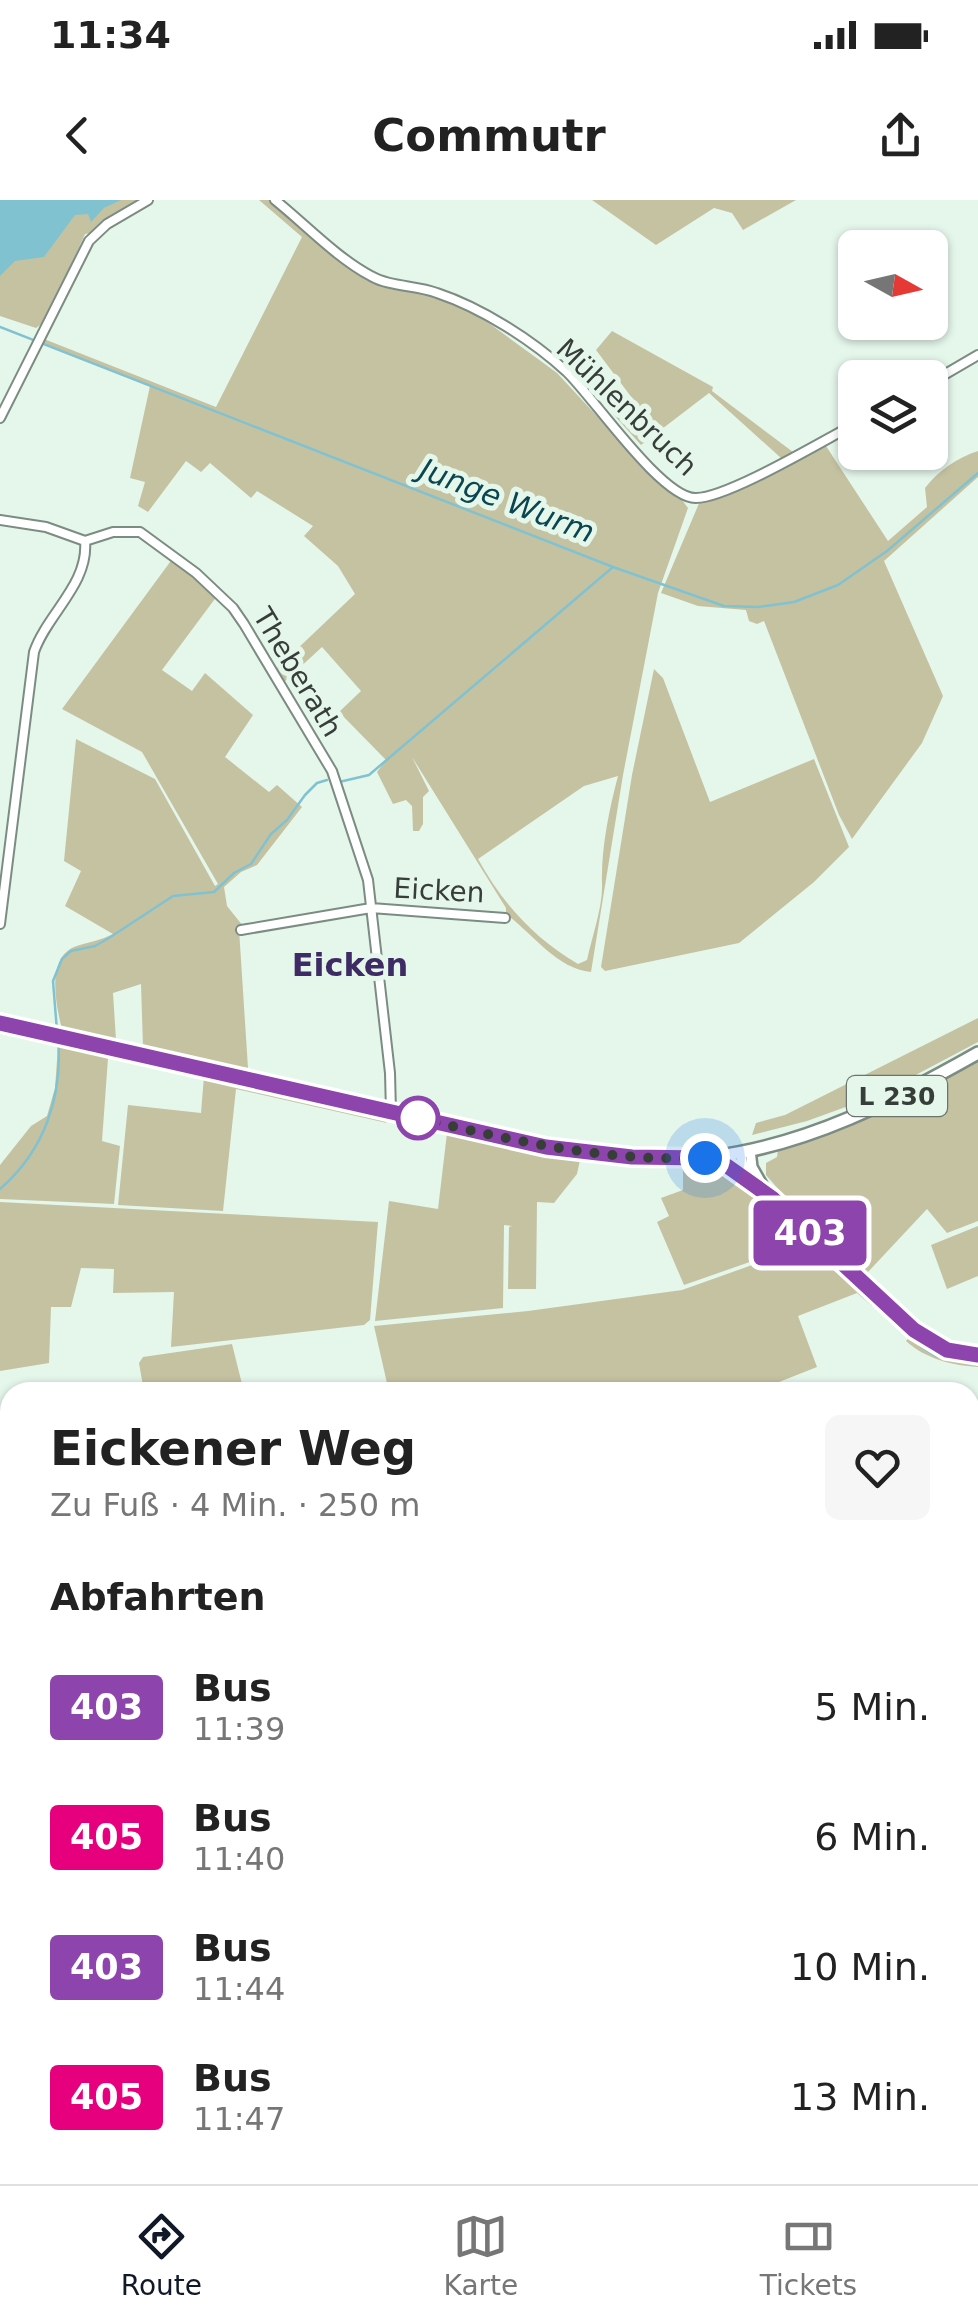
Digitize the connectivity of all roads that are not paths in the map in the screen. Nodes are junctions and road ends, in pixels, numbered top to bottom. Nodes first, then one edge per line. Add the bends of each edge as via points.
1 (148, 200) edge
2 (276, 200) edge
3 (978, 354) edge
4 (948, 372) edge
5 (0, 418) edge
6 (838, 433) edge
7 (0, 520) edge
8 (85, 541) junction
9 (336, 782) joint
10 (372, 908) junction
11 (504, 918) dead end
12 (0, 924) edge
13 (241, 930) dead end
14 (0, 1023) edge
15 (978, 1053) edge
16 (391, 1112) junction
17 (745, 1151) junction
18 (705, 1158) junction
19 (752, 1182) junction
20 (772, 1198) junction
21 (978, 1355) edge

1 - 5 street via 90,241
2 - 6 street, Mühlenbruch via 369,276 446,296 543,354 570,375 658,475 687,496 740,483
3 - 4 street
7 - 8 street, Theberath
8 - 9 street, Theberath via 140,532 212,587 244,624
8 - 12 street via 66,600 34,652
9 - 10 street, Eicken
10 - 11 street, Eicken
10 - 13 street, Eicken
10 - 16 street, Eicken
14 - 16 main road, L 230
15 - 17 main road, L 230 via 854,1116
16 - 18 main road, L 230 via 558,1148
17 - 18 main road, L 230
17 - 19 street via 743,1166
17 - 20 street
18 - 19 main road
19 - 20 street
20 - 21 street via 914,1330 947,1350

